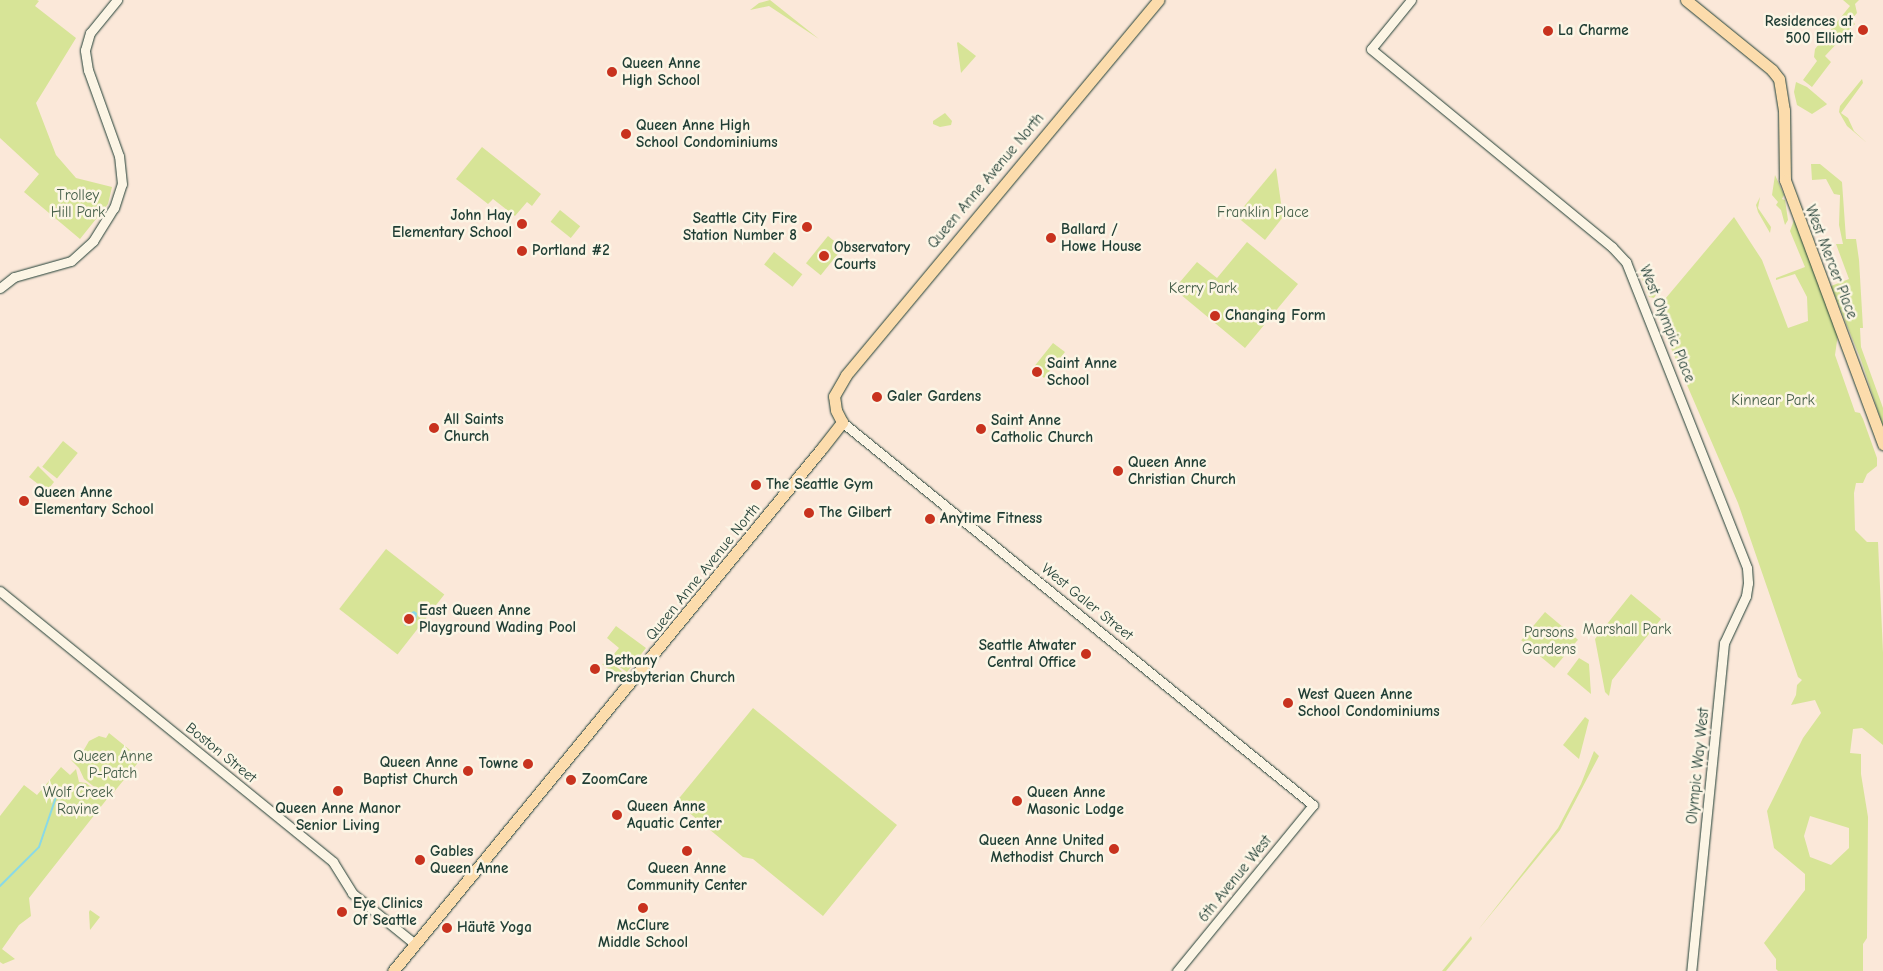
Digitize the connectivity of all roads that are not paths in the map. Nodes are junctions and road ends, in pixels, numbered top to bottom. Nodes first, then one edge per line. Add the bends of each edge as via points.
1 (117, 0) edge
2 (1158, 0) edge
3 (1411, 0) edge
4 (1686, 0) edge
5 (0, 288) edge
6 (842, 422) junction
7 (1882, 442) edge
8 (1747, 568) joint
9 (0, 591) edge
10 (1313, 806) joint
11 (415, 944) junction
12 (393, 971) edge
13 (1178, 971) edge
14 (1691, 971) edge

1 - 5 street via 90,33 85,50 88,70 120,156 122,184 118,197 101,230 71,261 20,275
2 - 6 main road, Queen Anne Avenue North via 846,375 834,396
3 - 8 street, West Olympic Place via 1371,49 1612,247 1626,262
4 - 7 main road, West Mercer Place via 1772,70 1781,84 1785,180
6 - 10 street, West Galer Street
6 - 11 main road, Queen Anne Avenue North
8 - 14 street, Olympic Way West via 1746,596 1724,643
9 - 11 street, Boston Street via 333,862 356,897
10 - 13 street, 6th Avenue West
11 - 12 main road, Queen Anne Avenue North

